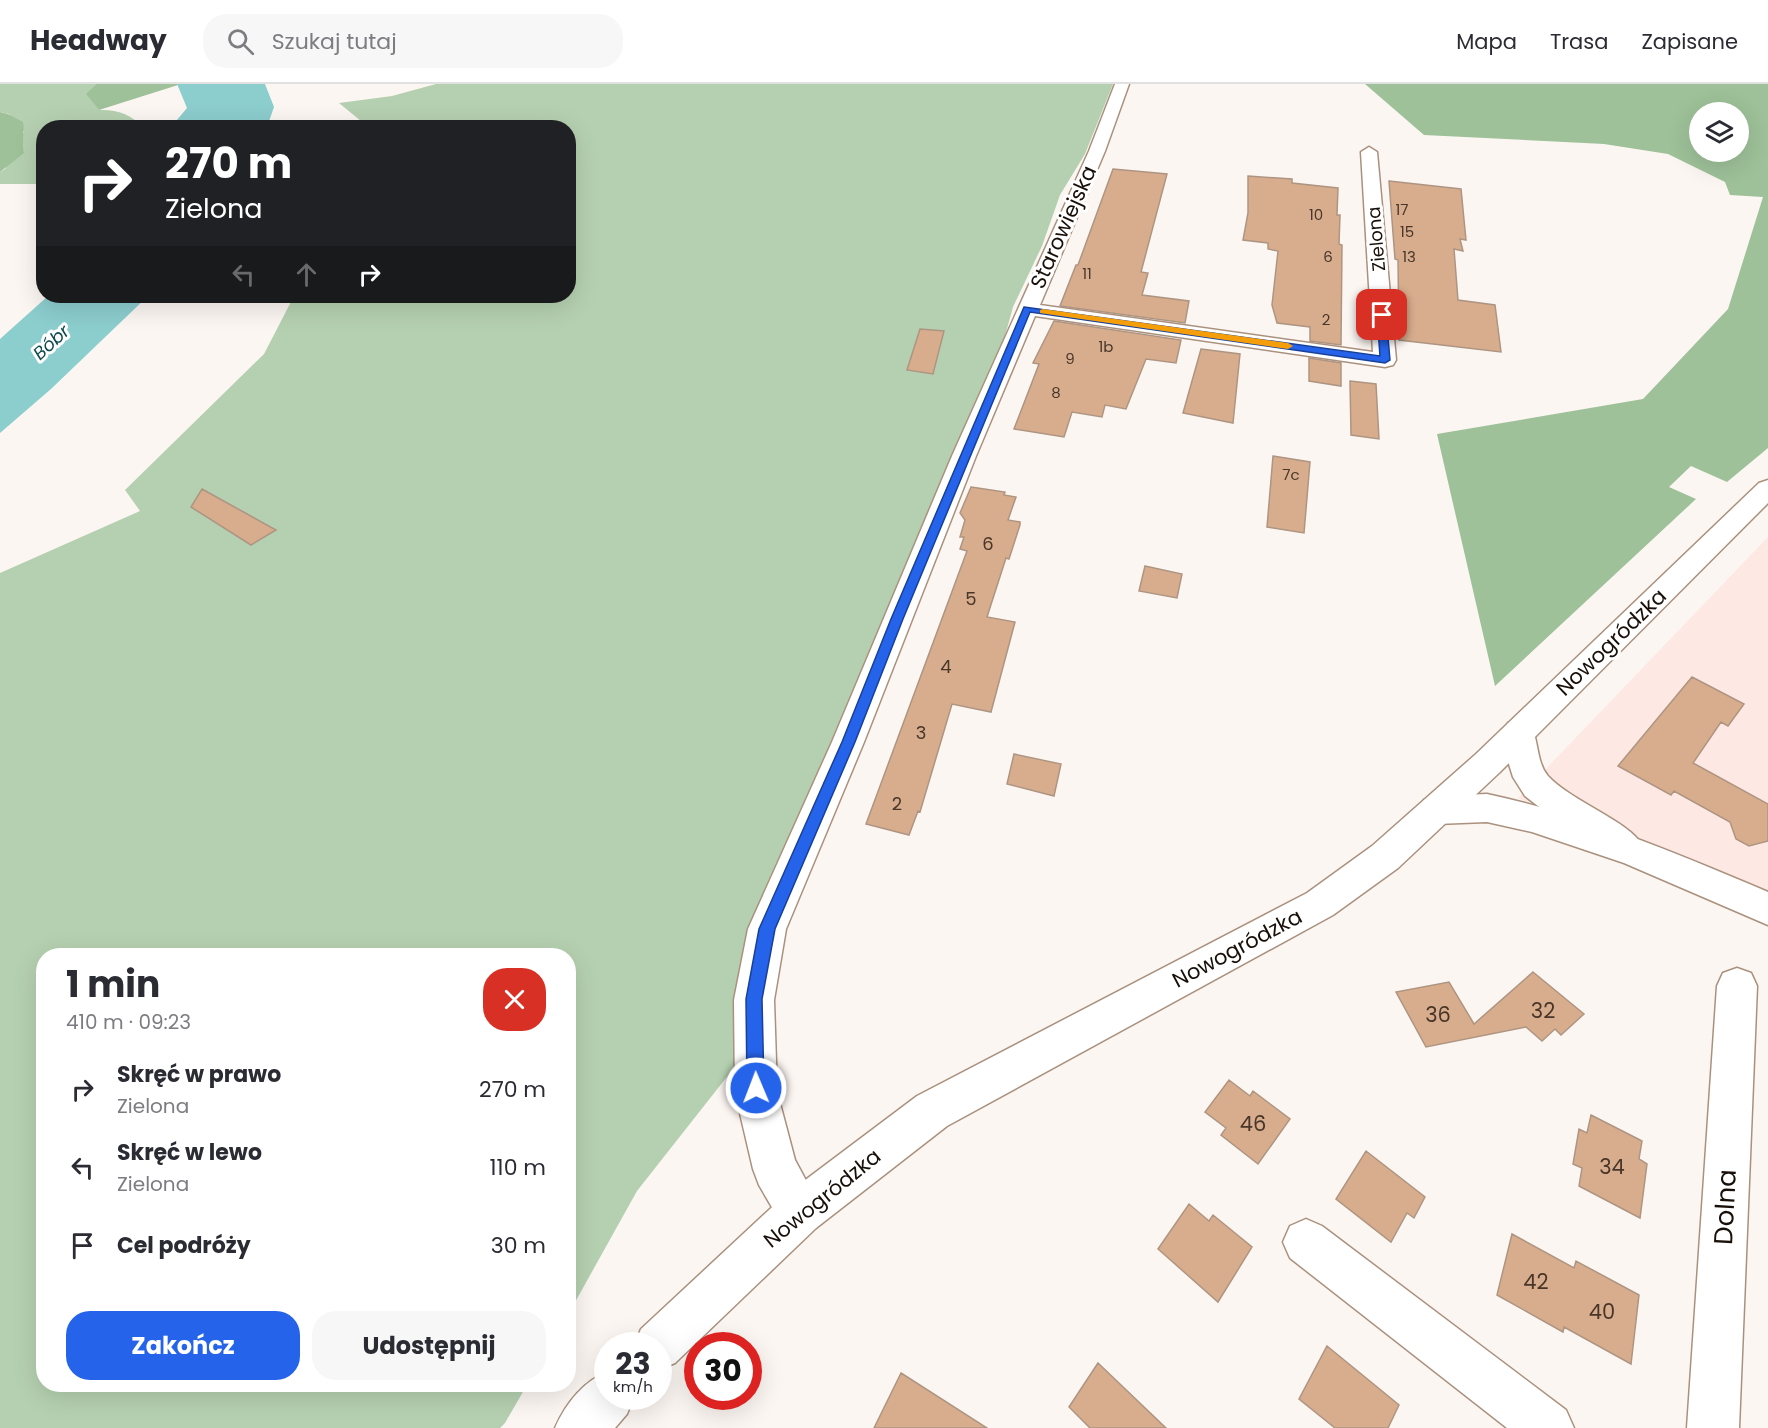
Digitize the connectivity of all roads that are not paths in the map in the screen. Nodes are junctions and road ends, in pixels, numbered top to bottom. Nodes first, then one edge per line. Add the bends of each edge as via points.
1 (1122, 84) edge
2 (1369, 152) dead end
3 (1027, 309) junction
4 (1768, 488) edge
5 (1519, 732) junction
6 (1436, 810) junction
7 (1635, 852) junction
8 (1768, 909) edge
9 (1737, 986) dead end
10 (800, 1212) junction
11 (1306, 1242) dead end
12 (672, 1333) edge
13 (597, 1410) edge
14 (581, 1428) edge
15 (1548, 1428) edge
16 (1713, 1428) edge

1 - 3 street, Starowiejska
2 - 3 street, Zielona via 1385,360
3 - 10 street, Starowiejska via 767,929 754,999 756,1092 775,1169
4 - 5 street, Nowogródzka
5 - 6 street, Nowogródzka
5 - 7 street via 1525,763 1537,786
6 - 7 street via 1487,808 1532,818
6 - 10 street, Nowogródzka via 1385,857 1320,904 932,1111
7 - 8 street
9 - 16 street, Dolna
10 - 12 street, Nowogródzka
11 - 15 street
13 - 14 street

